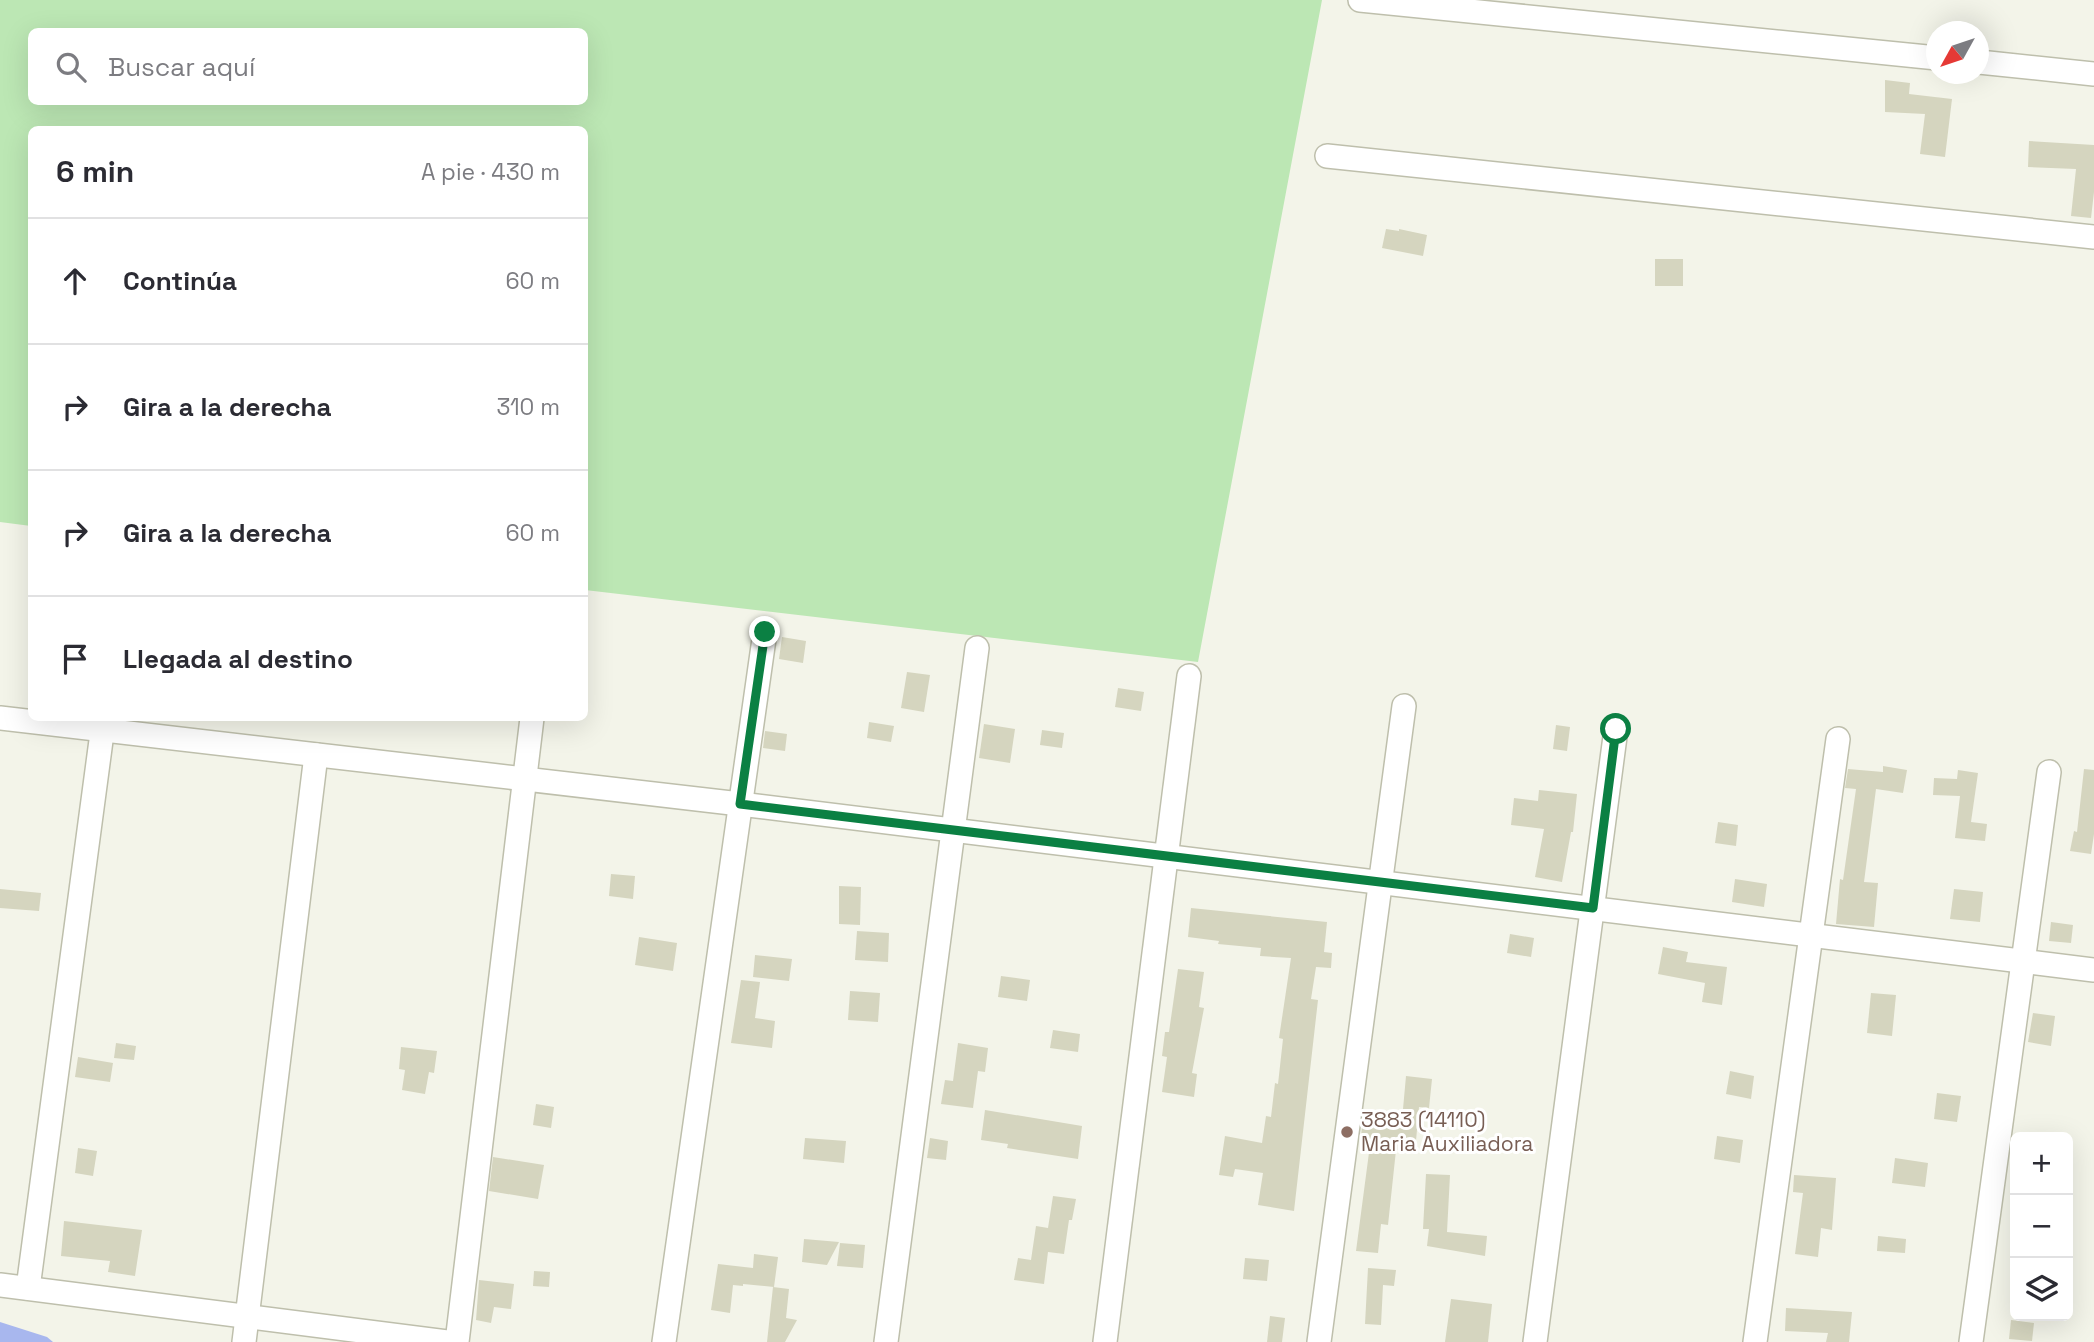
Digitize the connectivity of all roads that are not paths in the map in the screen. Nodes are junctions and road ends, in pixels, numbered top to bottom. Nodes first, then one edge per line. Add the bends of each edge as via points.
1 (1360, 0) edge
2 (1926, 57) edge
3 (1989, 63) edge
4 (2094, 74) edge
5 (1327, 156) dead end
6 (2094, 237) edge
7 (765, 632) dead end
8 (977, 648) dead end
9 (1189, 676) dead end
10 (1404, 706) dead end
11 (0, 718) edge
12 (28, 720) edge
13 (52, 721) edge
14 (532, 721) edge
15 (104, 724) edge
16 (1616, 729) dead end
17 (1838, 739) dead end
18 (316, 755) junction
19 (2049, 772) dead end
20 (525, 779) junction
21 (740, 804) junction
22 (953, 830) junction
23 (1167, 856) junction
24 (1380, 882) junction
25 (1593, 908) junction
26 (1811, 935) junction
27 (2023, 961) junction
28 (2094, 970) edge
29 (0, 1285) edge
30 (28, 1288) junction
31 (247, 1316) junction
32 (244, 1342) edge
33 (447, 1342) edge
34 (457, 1342) edge
35 (663, 1342) edge
36 (886, 1342) edge
37 (1105, 1342) edge
38 (1320, 1342) edge
39 (1535, 1342) edge
40 (1755, 1342) edge
41 (1971, 1342) edge

1 - 2 street
3 - 4 street
5 - 6 street
7 - 21 street
8 - 22 street
9 - 23 street
10 - 24 street
11 - 12 street
13 - 15 street
14 - 20 street
15 - 18 street
15 - 30 street
16 - 25 street
17 - 26 street
18 - 20 street
18 - 31 street
19 - 27 street
20 - 21 street
20 - 34 street
21 - 22 street
21 - 35 street
22 - 23 street
22 - 36 street
23 - 24 street
23 - 37 street
24 - 25 street
24 - 38 street
25 - 26 street
25 - 39 street
26 - 27 street
26 - 40 street
27 - 28 street
27 - 41 street
29 - 30 street
30 - 31 street
31 - 32 street
31 - 33 street

